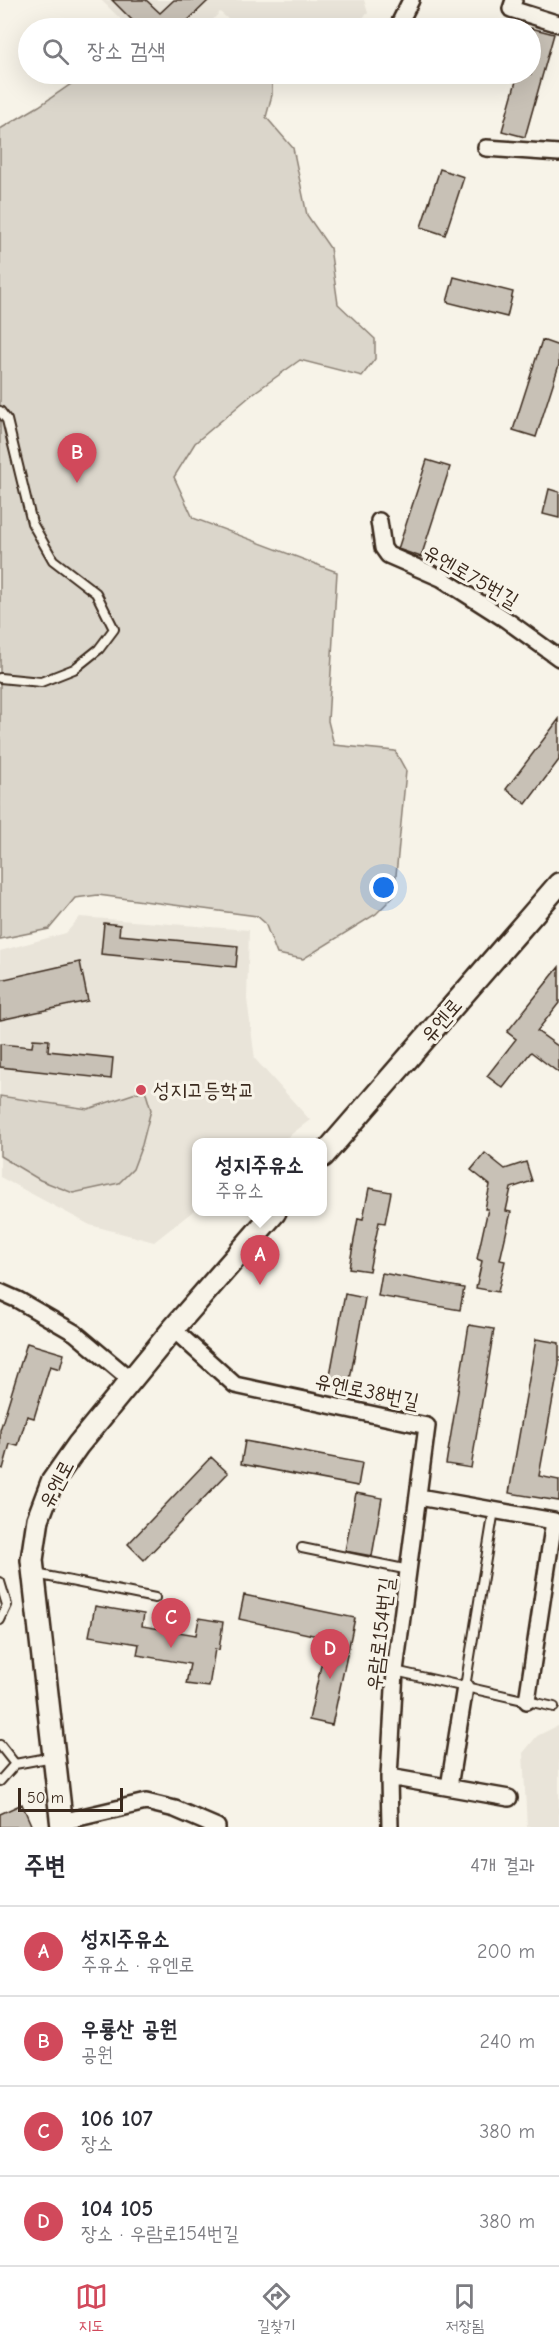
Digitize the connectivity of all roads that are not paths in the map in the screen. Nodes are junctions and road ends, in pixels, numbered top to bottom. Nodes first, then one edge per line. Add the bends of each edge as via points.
1 (411, 0) edge
2 (514, 0) edge
3 (402, 18) edge
4 (540, 18) edge
5 (541, 18) edge
6 (559, 24) edge
7 (486, 148) dead end
8 (559, 153) edge
9 (0, 411) edge
10 (379, 521) dead end
11 (559, 658) edge
12 (0, 678) edge
13 (559, 884) edge
14 (327, 1151) edge
15 (272, 1216) edge
16 (0, 1292) edge
17 (173, 1329) junction
18 (131, 1380) junction
19 (419, 1497) junction
20 (494, 1510) junction
21 (557, 1521) edge
22 (302, 1548) dead end
23 (409, 1570) junction
24 (34, 1574) junction
25 (0, 1582) edge
26 (155, 1598) dead end
27 (0, 1620) edge
28 (395, 1671) junction
29 (465, 1687) junction
30 (527, 1701) junction
31 (554, 1707) dead end
32 (0, 1745) edge
33 (54, 1757) junction
34 (15, 1764) junction
35 (389, 1777) junction
36 (0, 1780) edge
37 (448, 1787) junction
38 (509, 1798) dead end
39 (61, 1824) edge
40 (217, 1827) edge
41 (390, 1827) edge

1 - 3 street
2 - 4 street via 511,9
5 - 6 street
7 - 8 street
9 - 12 lane via 7,420 32,523 53,560 96,593 114,628 99,649 74,669 41,682
10 - 11 street, 유엔로75번길 via 383,548 388,555 441,578
13 - 14 main road, 유엔로
15 - 17 main road, 유엔로
16 - 18 street via 75,1333
17 - 18 main road, 유엔로
17 - 19 street, 유엔로38번길 via 235,1385 427,1426
18 - 24 main road, 유엔로 via 52,1482 38,1519 32,1560
19 - 20 street
19 - 23 street, 우람로154번길
20 - 21 street
20 - 29 lane
21 - 30 street
22 - 23 lane
23 - 28 street, 우람로154번길
24 - 26 lane
24 - 33 main road, 유엔로
25 - 27 lane via 7,1605
28 - 29 lane
28 - 35 street, 우람로154번길
29 - 30 lane
29 - 37 street
30 - 31 lane
32 - 34 lane
33 - 34 lane
33 - 39 main road, 유엔로
34 - 36 lane
35 - 37 street
35 - 41 street, 우람로154번길
37 - 38 street
39 - 40 street via 146,1802 175,1809

